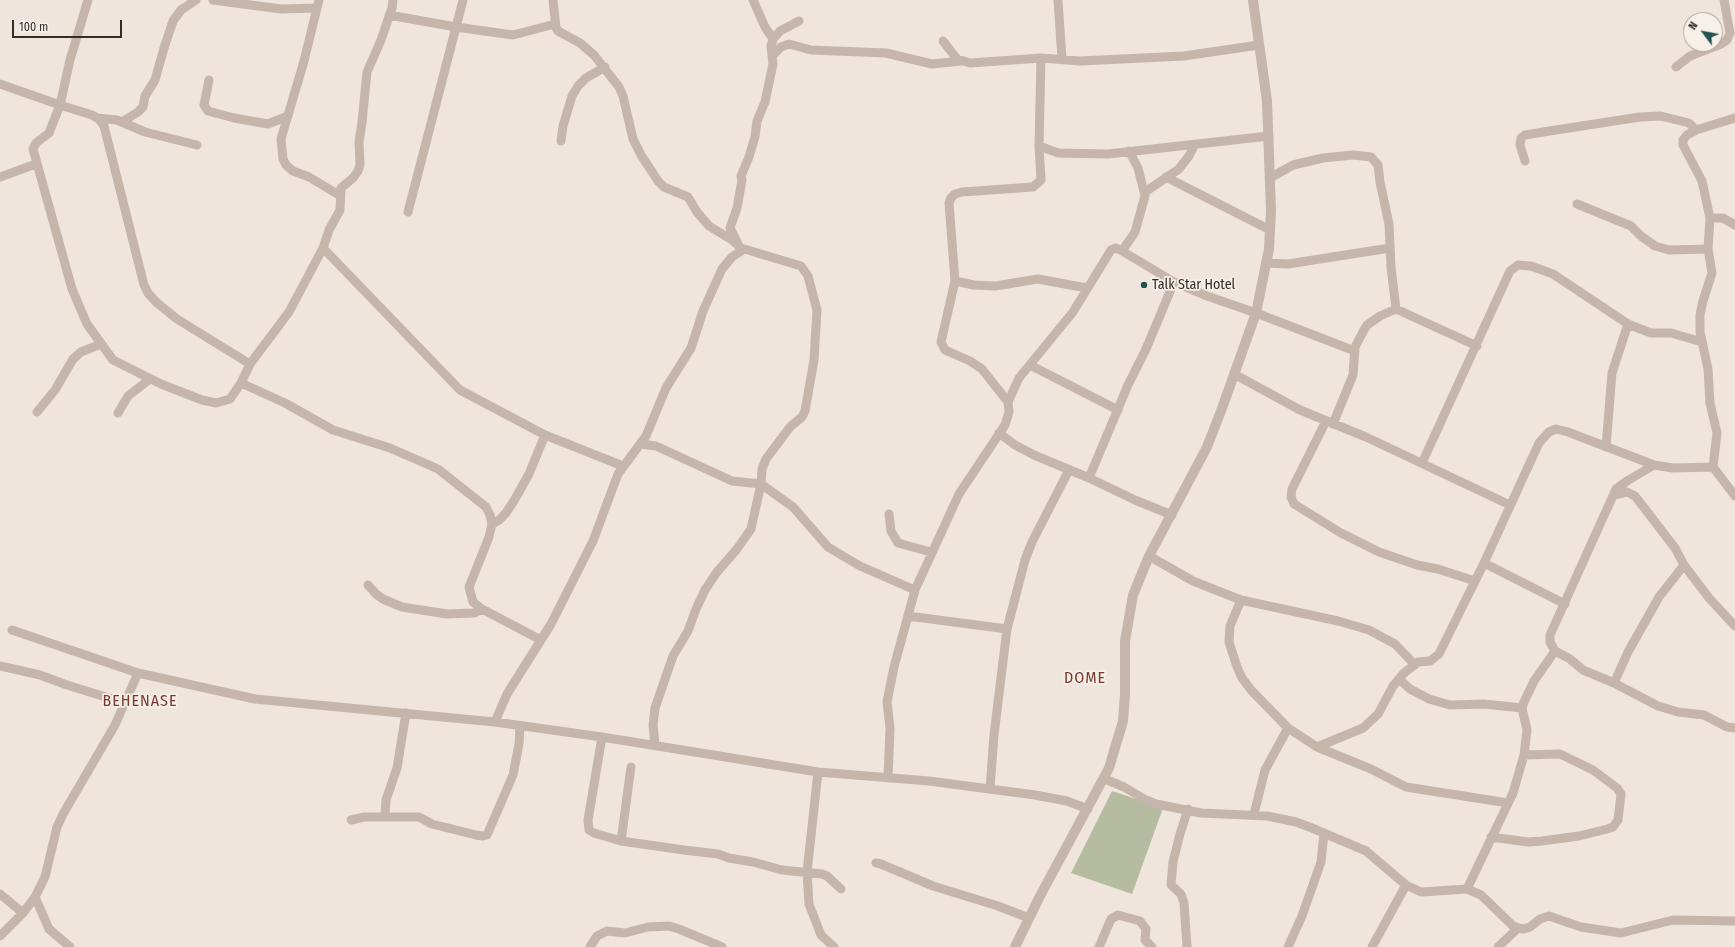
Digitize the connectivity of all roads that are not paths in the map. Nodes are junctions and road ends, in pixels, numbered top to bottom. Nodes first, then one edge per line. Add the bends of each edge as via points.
1 (88, 0) edge
2 (196, 0) edge
3 (212, 0) edge
4 (393, 0) edge
5 (463, 0) edge
6 (553, 0) edge
7 (753, 0) edge
8 (1058, 0) edge
9 (1253, 0) edge
10 (1724, 0) edge
11 (318, 4) edge
12 (389, 15) junction
13 (799, 21) dead end
14 (555, 24) junction
15 (456, 27) junction
16 (773, 39) junction
17 (1732, 40) edge
18 (943, 41) dead end
19 (1259, 45) junction
20 (773, 54) junction
21 (1041, 58) junction
22 (1062, 59) junction
23 (961, 61) junction
24 (605, 67) junction
25 (1676, 67) dead end
26 (209, 80) dead end
27 (0, 84) edge
28 (60, 105) junction
29 (288, 116) junction
30 (96, 118) junction
31 (1735, 118) edge
32 (122, 122) junction
33 (1696, 130) junction
34 (1269, 136) junction
35 (561, 141) dead end
36 (1195, 144) junction
37 (197, 145) dead end
38 (1039, 146) junction
39 (1129, 152) junction
40 (1525, 161) dead end
41 (36, 164) junction
42 (0, 176) edge
43 (1166, 177) junction
44 (1270, 178) junction
45 (1144, 192) junction
46 (339, 195) junction
47 (1576, 204) dead end
48 (408, 212) dead end
49 (1710, 218) junction
50 (1735, 224) edge
51 (1270, 230) junction
52 (323, 248) junction
53 (1390, 248) junction
54 (1708, 248) junction
55 (743, 249) junction
56 (1122, 251) junction
57 (1266, 263) junction
58 (955, 281) junction
59 (1174, 282) junction
60 (1087, 288) junction
61 (1396, 309) junction
62 (1256, 312) junction
63 (1628, 324) junction
64 (1702, 342) junction
65 (101, 344) junction
66 (1477, 346) junction
67 (1355, 351) junction
68 (250, 364) junction
69 (1030, 365) junction
70 (1234, 374) junction
71 (150, 379) junction
72 (241, 383) junction
73 (1008, 402) junction
74 (1118, 410) junction
75 (37, 412) dead end
76 (118, 413) dead end
77 (1329, 423) junction
78 (999, 433) junction
79 (545, 435) junction
80 (641, 444) junction
81 (1606, 447) junction
82 (1422, 463) junction
83 (1654, 465) junction
84 (623, 466) junction
85 (1713, 467) junction
86 (1069, 470) junction
87 (1090, 478) junction
88 (762, 484) junction
89 (1614, 495) junction
90 (1735, 496) edge
91 (1510, 506) junction
92 (889, 514) dead end
93 (1172, 515) junction
94 (492, 524) junction
95 (931, 552) junction
96 (1149, 556) junction
97 (1484, 564) junction
98 (1684, 565) junction
99 (1475, 581) junction
100 (368, 585) dead end
101 (914, 590) junction
102 (1241, 600) junction
103 (1565, 604) junction
104 (482, 609) junction
105 (908, 616) junction
106 (1735, 626) edge
107 (1007, 629) junction
108 (12, 630) dead end
109 (541, 640) junction
110 (1555, 651) junction
111 (1415, 665) junction
112 (0, 666) edge
113 (138, 673) junction
114 (1399, 679) junction
115 (1614, 682) junction
116 (125, 704) junction
117 (1522, 708) junction
118 (406, 713) junction
119 (495, 722) junction
120 (520, 727) junction
121 (1288, 728) junction
122 (1735, 728) edge
123 (602, 737) junction
124 (655, 745) junction
125 (1317, 747) junction
126 (1524, 755) junction
127 (631, 767) dead end
128 (818, 772) junction
129 (888, 778) junction
130 (1105, 779) junction
131 (990, 789) junction
132 (1508, 803) junction
133 (1088, 809) junction
134 (1188, 809) junction
135 (1254, 814) junction
136 (385, 817) junction
137 (351, 820) dead end
138 (1324, 833) junction
139 (1492, 837) junction
140 (621, 841) junction
141 (876, 863) dead end
142 (807, 872) junction
143 (1406, 885) junction
144 (841, 889) dead end
145 (1467, 889) junction
146 (0, 894) edge
147 (35, 897) junction
148 (23, 914) junction
149 (1029, 918) junction
150 (1735, 921) edge
151 (1518, 928) junction
152 (0, 936) edge
153 (70, 947) edge
154 (590, 947) edge
155 (722, 947) edge
156 (834, 947) edge
157 (1015, 947) edge
158 (1099, 947) edge
159 (1152, 947) edge
160 (1187, 947) edge
161 (1288, 947) edge
162 (1372, 947) edge
163 (1498, 947) edge

1 - 28 street
2 - 32 street via 181,10 173,21 155,80 145,96 143,107
3 - 11 street via 281,9
4 - 12 street
5 - 15 street
6 - 14 street
7 - 16 street
8 - 22 street
9 - 19 street
10 - 17 street
11 - 29 street
12 - 15 street
12 - 46 street via 382,40 367,72 359,142 360,165 353,178 340,188
13 - 16 street via 780,31
14 - 15 street via 513,35
14 - 24 street via 558,31 580,43
15 - 48 street
16 - 20 street
17 - 25 street via 1690,56
18 - 23 street via 953,56
19 - 22 street via 1184,56 1080,61
19 - 34 street
20 - 23 street via 789,44 811,50 886,53 932,64
20 - 55 street via 766,102 757,121 753,146 741,176 737,208 730,228
21 - 22 street
21 - 23 street via 970,63
21 - 38 street
24 - 35 street via 586,78 572,96
24 - 55 street via 623,96 633,139 658,181 664,187 688,197 709,226
26 - 29 street via 204,105 208,111 268,124
27 - 28 street
28 - 30 street
28 - 41 street via 49,133 36,143 33,149
29 - 46 street via 281,139 282,159 293,171 309,177
30 - 32 street
30 - 68 street via 104,126 110,145 148,293 177,319
31 - 33 street
32 - 37 street via 145,132
33 - 40 street via 1689,123 1661,116 1525,135 1521,138 1520,145
33 - 49 street via 1687,135 1683,145 1702,181
34 - 36 street
34 - 44 street
36 - 39 street
36 - 43 street via 1179,169
38 - 39 street via 1058,153
38 - 58 street via 1041,180 1033,187 962,192 950,198
39 - 45 street via 1138,168
41 - 42 street
41 - 65 street via 76,303
43 - 45 street
43 - 51 street
44 - 51 street
44 - 53 street via 1293,165 1323,158 1353,155 1371,157 1378,165 1389,224
45 - 56 street via 1135,232
46 - 52 street via 340,210
47 - 54 street via 1631,226 1654,246 1669,250
49 - 50 street via 1723,218
49 - 54 street
51 - 57 street
52 - 68 street via 289,312
52 - 79 street via 460,390
53 - 57 street via 1288,264
53 - 61 street
54 - 64 street via 1712,273 1700,315
55 - 80 street via 722,269 703,311 691,348 666,388
55 - 88 street via 801,266 808,276 817,310 814,360 805,411 766,459 762,469
56 - 59 street
56 - 60 street via 1116,248 1111,250
57 - 62 street
58 - 60 street via 995,286 1038,279
58 - 73 street via 942,334 942,347 982,369
59 - 62 street via 1213,299
59 - 74 street
60 - 69 street via 1073,312
61 - 66 street
61 - 67 street via 1380,316 1367,326
62 - 67 street
62 - 70 street
63 - 64 street via 1651,333 1671,333
63 - 66 street via 1553,274 1522,264 1510,271
63 - 81 street via 1612,373
64 - 85 street via 1710,385 1710,403 1717,433
65 - 71 street via 113,360
65 - 75 street via 81,352 73,360 55,390
66 - 82 street
67 - 77 street via 1353,375
68 - 72 street
69 - 73 street
69 - 74 street
70 - 77 street
70 - 93 street via 1207,447
71 - 72 street via 216,403 230,399
71 - 76 street via 128,396
72 - 94 street via 285,403 333,430 390,448 438,469 486,507
73 - 78 street via 1009,412
74 - 87 street
77 - 82 street
77 - 99 street via 1292,489 1291,497 1294,504 1341,533 1379,552
78 - 86 street via 1015,445
78 - 95 street via 959,494
79 - 84 street
79 - 94 street via 515,499 506,513
80 - 84 street
80 - 88 street via 656,446 732,481
81 - 83 street
81 - 91 street via 1556,429 1550,432 1539,443
82 - 91 street
83 - 85 street via 1673,468
83 - 89 street via 1627,480 1616,489
84 - 109 street via 593,541
85 - 90 street
86 - 87 street
86 - 107 street via 1032,542
87 - 93 street
88 - 101 street via 793,507 838,554
88 - 124 street via 751,529 705,590 688,631 673,656 655,708
89 - 98 street via 1627,492 1635,496 1675,548
89 - 103 street
91 - 97 street
92 - 95 street via 891,531 898,543
93 - 96 street
94 - 104 street via 469,587 473,602
95 - 101 street
96 - 102 street via 1193,581
96 - 130 street via 1133,595 1127,622 1122,721
97 - 99 street
97 - 103 street
98 - 106 street via 1708,598
98 - 115 street via 1659,597
99 - 111 street via 1439,654 1430,662 1418,662
100 - 104 street via 383,599 402,607 447,614 474,613
101 - 105 street
102 - 111 street via 1369,630 1395,644
102 - 121 street via 1230,626 1229,642 1237,667 1251,690
103 - 110 street via 1550,635 1550,642
104 - 109 street
105 - 107 street
105 - 129 street via 887,702 890,728
107 - 131 street
108 - 113 street
109 - 119 street via 507,694
110 - 115 street via 1583,670
110 - 117 street via 1534,681
111 - 114 street
112 - 116 street via 40,675
113 - 116 street
113 - 118 street via 255,699
114 - 117 street via 1410,689 1429,699 1450,705 1484,704
114 - 125 street via 1371,722
115 - 122 street via 1658,706 1678,712 1704,715 1727,727
116 - 147 street via 116,725 63,814 57,827 45,877
117 - 126 street via 1527,730
118 - 119 street
118 - 136 street via 397,768 386,800
119 - 120 street
120 - 123 street
120 - 136 street via 513,775 487,835 476,835 432,824 419,817
121 - 125 street
121 - 135 street via 1265,770
123 - 124 street
123 - 140 street via 588,825 589,830 594,833
124 - 128 street
125 - 132 street via 1371,768 1406,787
126 - 132 street
126 - 139 street via 1560,754 1593,770 1622,794 1618,820 1613,827 1607,829 1542,841 1522,842
127 - 140 street
128 - 129 street
128 - 142 street
129 - 131 street
130 - 133 street
130 - 134 street via 1146,800
131 - 133 street via 1067,801
132 - 139 street
133 - 149 street
134 - 135 street via 1202,813
134 - 160 street via 1173,862 1171,885 1181,894 1184,903
135 - 138 street via 1296,822
136 - 137 street via 360,817
138 - 143 street via 1366,852
138 - 161 street via 1321,862
139 - 145 street
140 - 142 street via 712,853 782,870
141 - 149 street via 933,886
142 - 144 street via 827,876
142 - 156 street via 809,907 821,935
143 - 145 street via 1421,892
143 - 162 street
145 - 151 street via 1482,895
146 - 148 street
147 - 148 street
147 - 153 street via 49,929
148 - 152 street
149 - 157 street
150 - 151 street via 1673,920 1621,933 1581,927 1549,916 1530,927
151 - 163 street
154 - 155 street via 597,936 607,931 634,932 648,927 669,926
158 - 159 street via 1111,919 1118,914 1140,921 1146,929 1145,940

